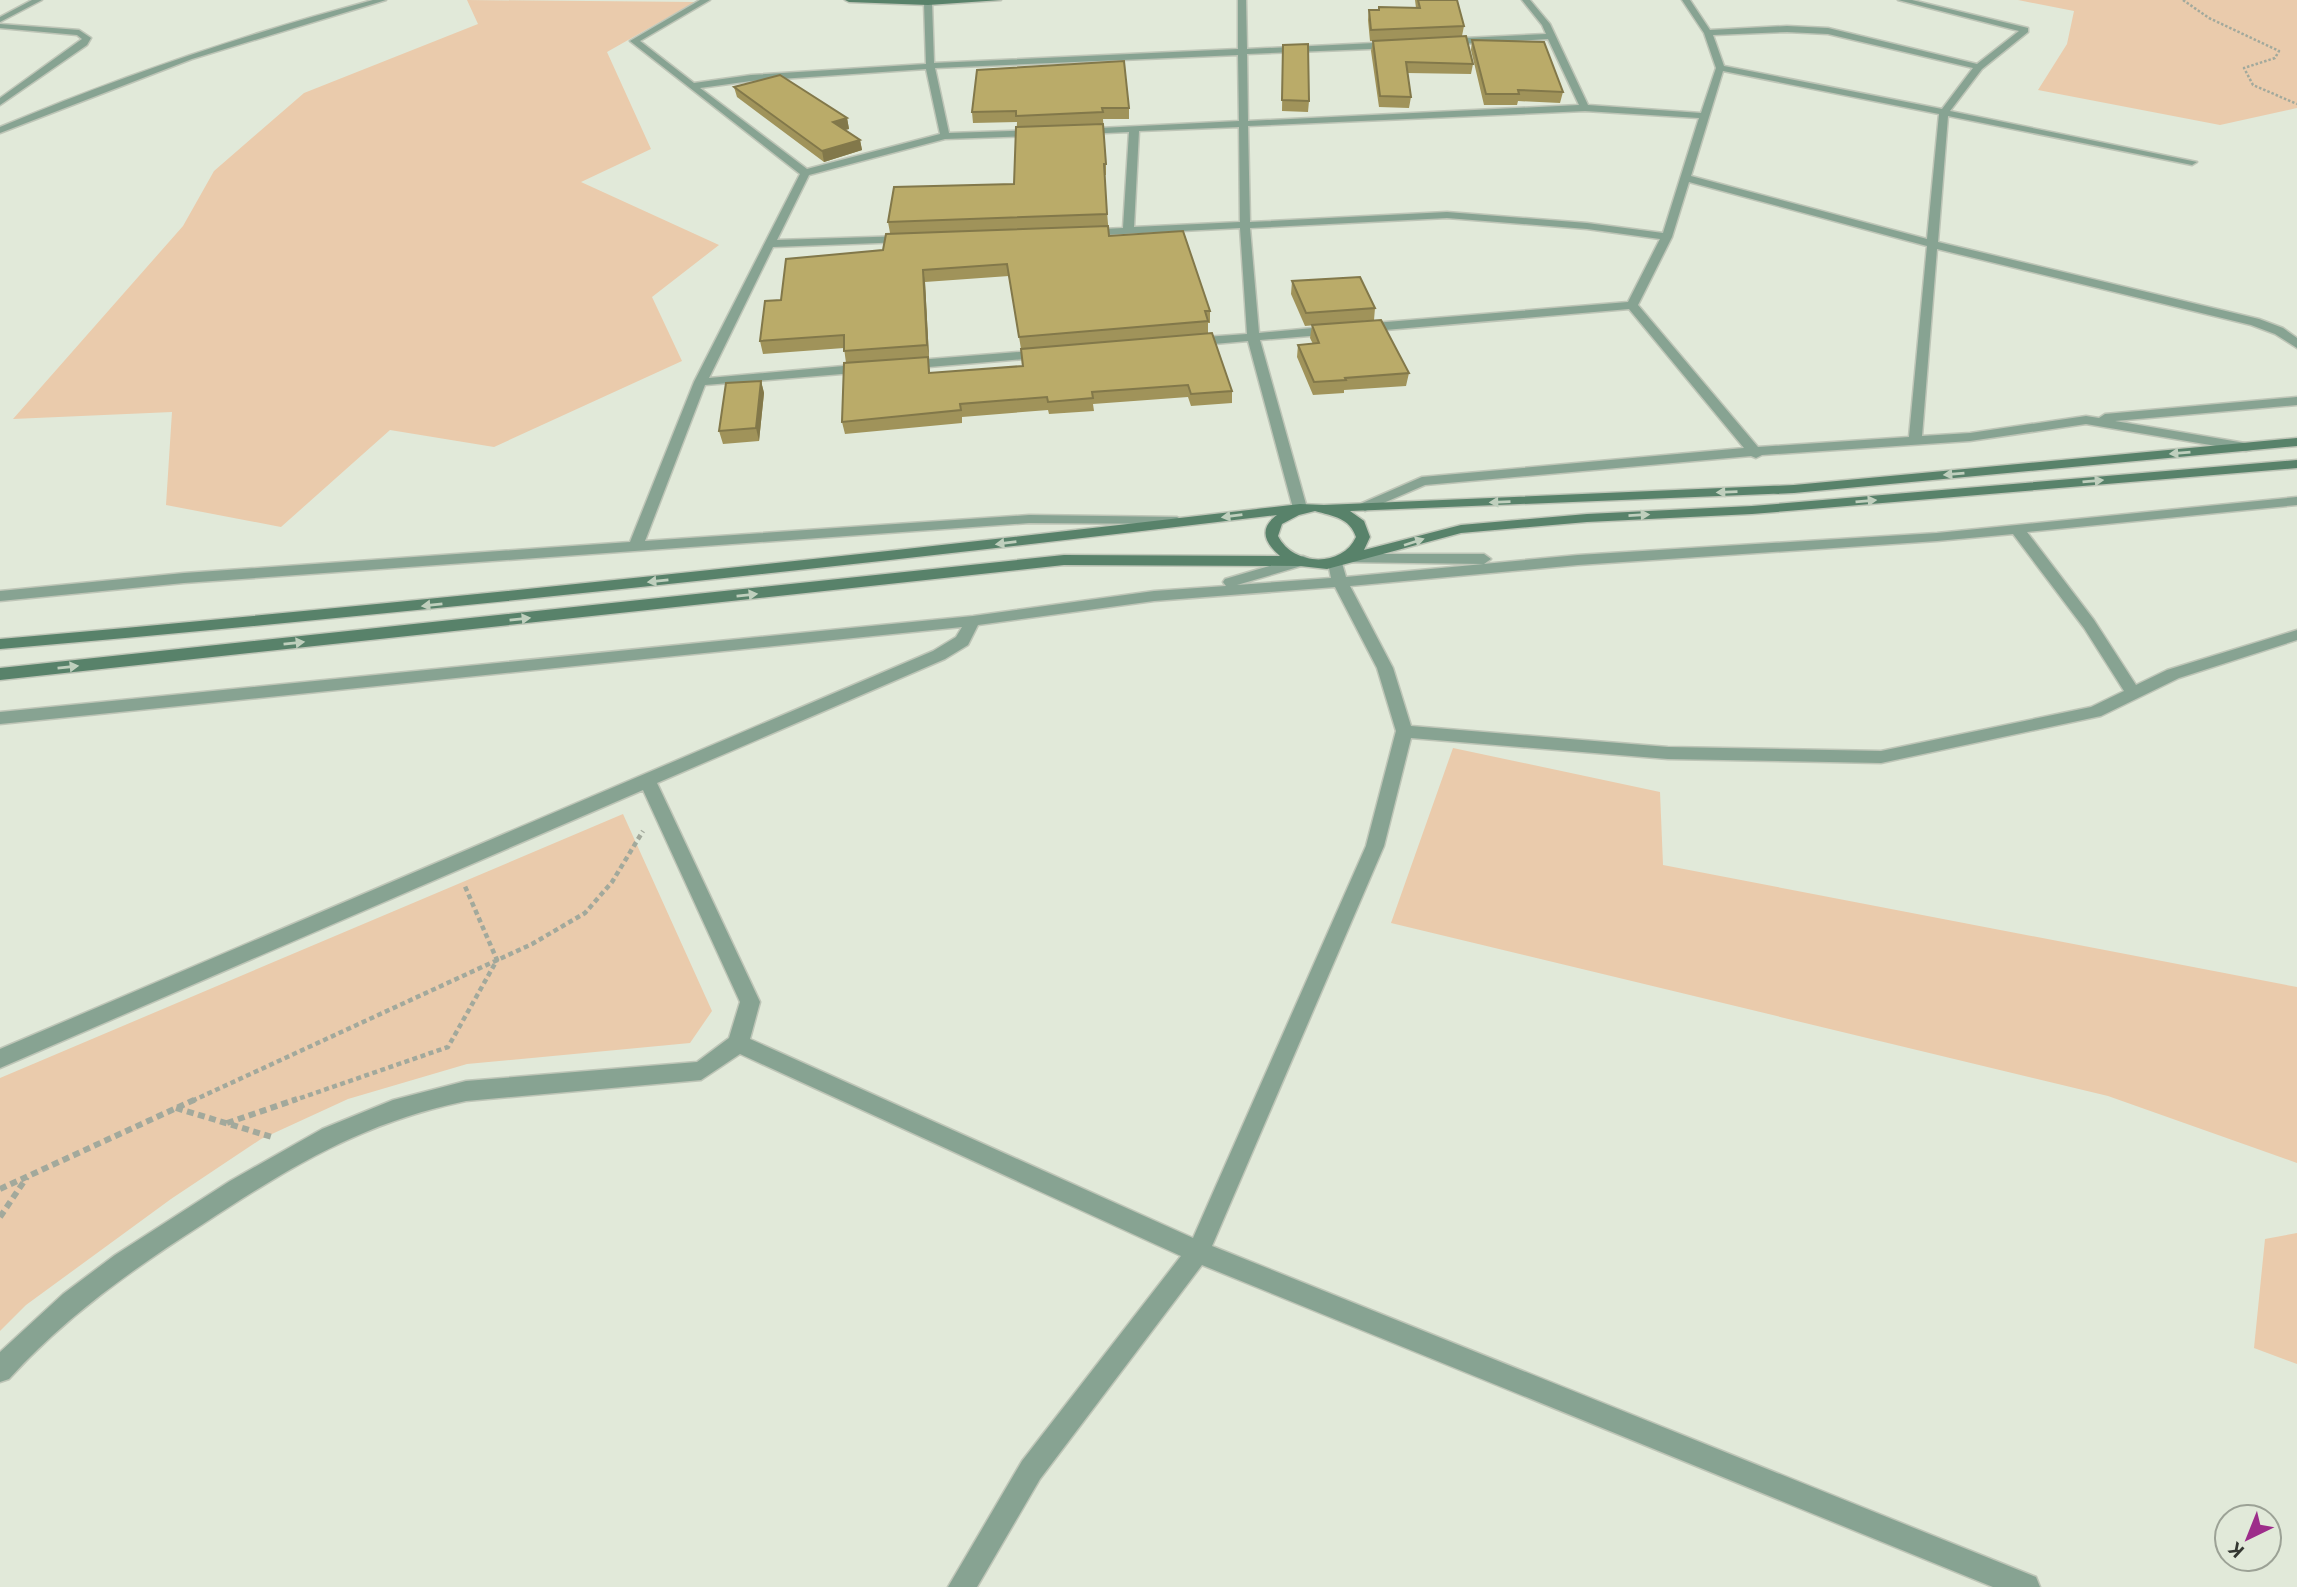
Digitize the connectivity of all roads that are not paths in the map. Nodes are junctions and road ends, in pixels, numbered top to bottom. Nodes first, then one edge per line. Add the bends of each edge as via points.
1 (38, 0) edge
2 (382, 0) edge
3 (706, 0) edge
4 (849, 0) edge
5 (998, 0) edge
6 (1242, 0) edge
7 (1525, 0) edge
8 (1686, 0) edge
9 (1902, 0) edge
10 (928, 3) junction
11 (0, 20) edge
12 (0, 26) edge
13 (1708, 33) junction
14 (1550, 36) junction
15 (1427, 43) edge
16 (1401, 45) edge
17 (1243, 54) junction
18 (930, 66) junction
19 (1720, 68) junction
20 (1979, 68) junction
21 (692, 86) junction
22 (0, 102) edge
23 (1585, 108) junction
24 (1944, 113) junction
25 (1705, 116) junction
26 (1244, 125) junction
27 (1134, 129) junction
28 (0, 130) edge
29 (1054, 132) edge
30 (1068, 132) edge
31 (945, 136) junction
32 (2192, 162) dead end
33 (805, 173) junction
34 (1686, 178) junction
35 (1245, 227) junction
36 (1128, 231) junction
37 (1073, 233) edge
38 (1667, 237) junction
39 (921, 239) edge
40 (769, 244) junction
41 (1932, 244) junction
42 (1632, 305) junction
43 (1253, 337) junction
44 (1184, 342) edge
45 (2297, 344) edge
46 (1059, 353) edge
47 (893, 366) edge
48 (880, 367) edge
49 (700, 382) junction
50 (2297, 401) edge
51 (2086, 420) junction
52 (1915, 441) junction
53 (2297, 442) edge
54 (2246, 447) junction
55 (1756, 454) junction
56 (2297, 464) edge
57 (2297, 501) edge
58 (1365, 507) junction
59 (1300, 508) junction
60 (1329, 508) junction
61 (1184, 522) junction
62 (2017, 529) junction
63 (636, 546) junction
64 (1578, 560) junction
65 (1303, 561) junction
66 (1341, 568) junction
67 (0, 596) edge
68 (1154, 596) junction
69 (973, 621) junction
70 (2297, 635) edge
71 (0, 645) edge
72 (0, 674) edge
73 (2133, 693) junction
74 (0, 718) edge
75 (1404, 732) junction
76 (648, 782) junction
77 (738, 1042) junction
78 (0, 1059) edge
79 (1198, 1252) junction
80 (0, 1370) edge
81 (962, 1587) edge
82 (2026, 1587) edge

1 - 11 street
2 - 28 street via 231,44 63,102
3 - 21 street via 634,41
4 - 10 street
5 - 10 street
6 - 17 street
7 - 14 street via 1546,24
8 - 13 street
9 - 20 street via 2025,30
10 - 18 street
12 - 22 street via 79,33 87,38
13 - 19 street
13 - 20 street via 1835,32
14 - 15 street
14 - 23 street
16 - 17 street
17 - 18 street
17 - 26 street
18 - 21 street
18 - 31 street
19 - 24 street
19 - 25 street
20 - 24 street
21 - 33 street
23 - 25 street
23 - 26 street
24 - 32 street
24 - 41 street
25 - 34 street
26 - 27 street
26 - 35 street
27 - 30 street
27 - 36 street
29 - 31 street
31 - 33 street
33 - 40 street
34 - 38 street
34 - 41 street
35 - 36 street
35 - 38 street via 1447,215
35 - 43 street
36 - 37 street
38 - 42 street
39 - 40 street
40 - 49 street
41 - 45 street via 2255,321
41 - 52 street
42 - 43 street
42 - 55 street
43 - 44 street
43 - 59 street
46 - 47 street
48 - 49 street
49 - 63 street
50 - 51 street
51 - 52 street
51 - 54 street
52 - 55 street
53 - 54 street
54 -> 58 street via 1794,489
55 - 58 street via 1422,481
66 -> 56 street via 1461,529 1752,510
57 - 62 street
58 - 60 street
59 - 60 street
59 -> 61 street
59 - 65 street via 1277,520 1272,539 1278,548
60 - 66 street via 1361,527 1364,536 1363,545
61 - 63 street via 1029,519
61 -> 71 street via 358,613
62 - 64 street
62 - 73 street via 2089,624
63 - 67 street via 184,578
64 - 66 street
64 - 66 street
65 - 66 street
65 - 68 street via 1240,580
72 -> 65 street via 1065,560
66 - 68 street
66 - 75 street via 1385,668
68 - 69 street
69 - 74 street
69 - 76 street via 962,640 939,655
70 - 73 street via 2173,674
73 - 75 street via 2095,712 1881,757 1668,753
75 - 79 street via 1376,846
76 - 77 street via 750,1002
76 - 78 street
77 - 79 street
77 - 80 street via 701,1071 466,1091 366,1117 306,1147 119,1265 46,1323
79 - 81 street via 1031,1470
79 - 82 street

